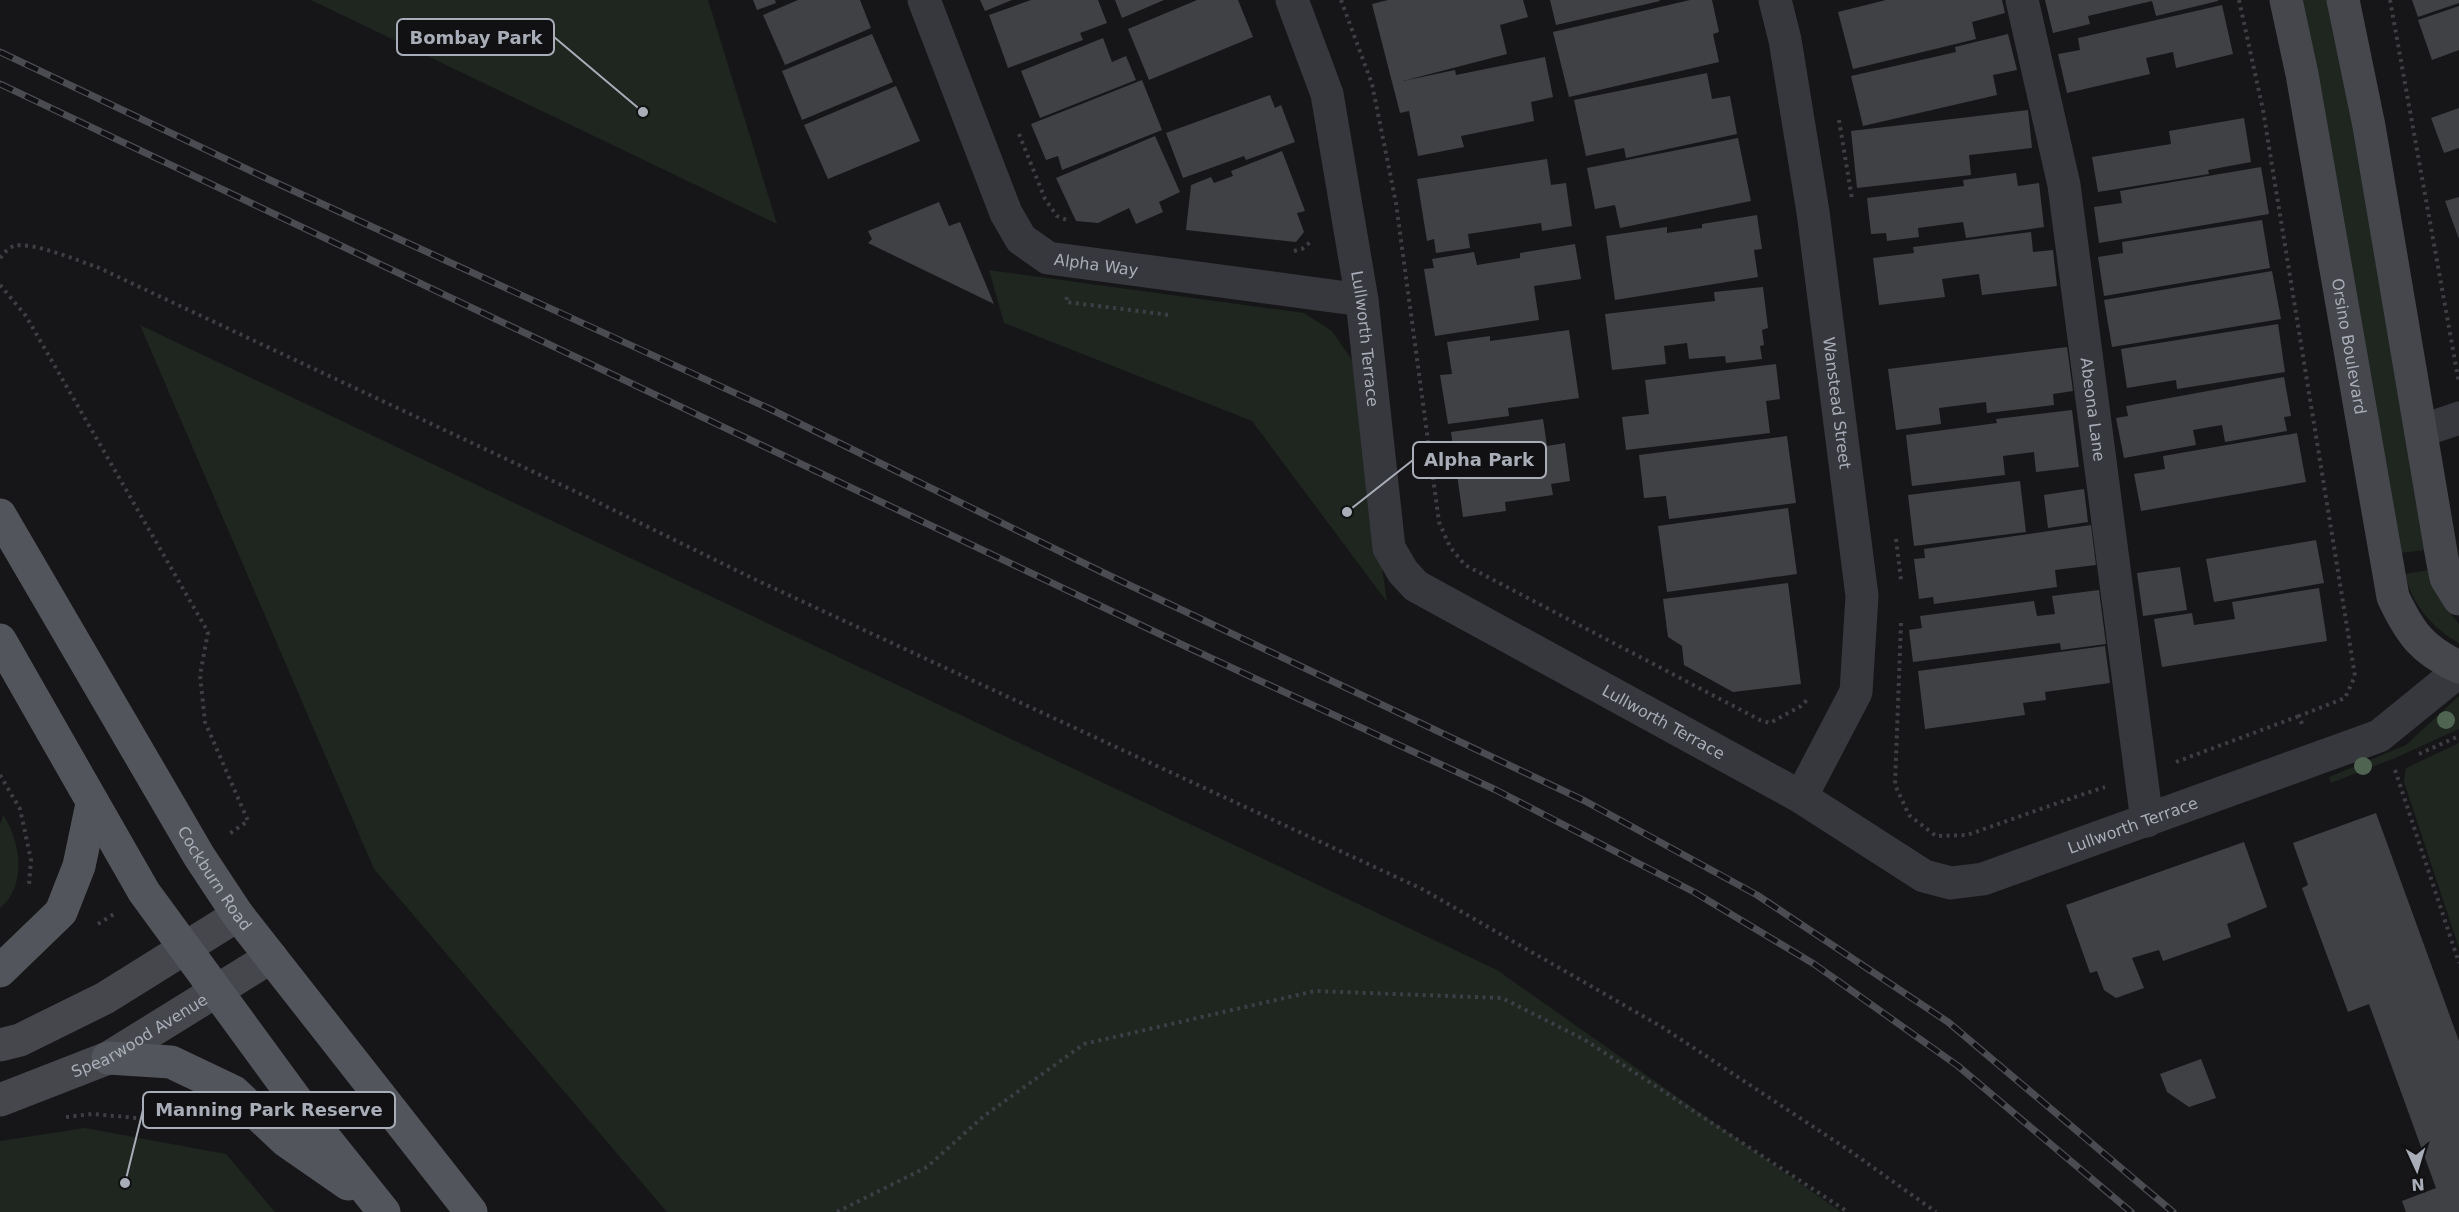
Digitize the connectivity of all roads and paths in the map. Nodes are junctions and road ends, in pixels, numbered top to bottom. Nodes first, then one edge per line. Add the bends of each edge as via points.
1 (924, 0) edge
2 (1293, 0) edge
3 (1341, 0) edge
4 (1775, 0) edge
5 (2022, 0) edge
6 (2239, 0) edge
7 (2286, 0) edge
8 (2343, 0) edge
9 (2390, 0) edge
10 (1837, 109) dead end
11 (1018, 133) dead end
12 (1852, 202) dead end
13 (1075, 223) dead end
14 (1284, 250) dead end
15 (1296, 251) dead end
16 (0, 258) edge
17 (0, 285) edge
18 (1362, 300) junction
19 (2459, 383) edge
20 (2459, 418) edge
21 (2421, 431) junction
22 (0, 515) edge
23 (1895, 532) dead end
24 (1900, 586) dead end
25 (2459, 599) edge
26 (1901, 618) dead end
27 (0, 640) edge
28 (2459, 669) edge
29 (1813, 695) dead end
30 (2299, 716) junction
31 (2304, 731) dead end
32 (2459, 736) edge
33 (2416, 756) dead end
34 (2175, 762) dead end
35 (2384, 770) dead end
36 (0, 775) edge
37 (2108, 786) dead end
38 (1801, 797) junction
39 (2069, 799) junction
40 (92, 804) junction
41 (2073, 810) dead end
42 (2147, 821) junction
43 (227, 836) dead end
44 (29, 887) dead end
45 (238, 915) junction
46 (184, 950) junction
47 (272, 957) junction
48 (2459, 963) edge
49 (0, 971) edge
50 (216, 991) junction
51 (0, 1045) edge
52 (108, 1058) junction
53 (182, 1099) dead end
54 (0, 1100) edge
55 (61, 1118) dead end
56 (382, 1209) edge
57 (471, 1212) edge
58 (837, 1212) edge
59 (1848, 1212) edge
60 (1936, 1212) edge

1 - 18 street, Alpha Way via 1006,213 1021,239 1048,258
2 - 18 street, Lullworth Terrace via 1327,94
3 - 29 path via 1372,84 1396,202 1439,522 1450,547 1465,565 1760,720 1770,723
4 - 38 street, Wanstead Street via 1813,212 1862,596 1856,692
5 - 42 street, Abeona Lane via 2064,185
6 - 30 path via 2263,110 2355,676 2345,698
7 - 28 main road, Orsino Boulevard via 2393,597 2421,644
8 - 21 main road via 2369,126
9 - 19 path
10 - 12 path
11 - 13 path via 1045,199 1057,216
14 - 15 path
16 - 60 path via 16,246 39,248 97,267 754,579 1422,889 1662,1027
17 - 43 path via 26,316 208,632 200,675 206,722 248,821
18 - 38 street, Lullworth Terrace via 1389,548 1403,572 1416,586
20 - 21 street
21 - 25 main road via 2446,578
22 - 45 main road, Cockburn Road
23 - 24 path
26 - 39 path via 1895,785 1909,815 1936,836 1967,835
27 - 40 main road
28 - 42 street, Lullworth Terrace via 2379,736
30 - 31 path
30 - 34 path
32 - 33 path
35 - 48 path via 2394,766
36 - 44 path via 20,810 30,860
37 - 39 path
38 - 42 street, Lullworth Terrace via 1924,876 1950,883 1983,879
39 - 41 path
40 - 46 main road
40 - 49 main road via 79,866 62,912
45 - 46 main road
45 - 47 main road, Cockburn Road
46 - 50 main road
46 - 51 main road via 105,998 20,1040
47 - 50 main road, Spearwood Avenue
47 - 57 main road, Cockburn Road
50 - 52 main road, Spearwood Avenue
50 - 56 main road
52 - 54 main road, Spearwood Avenue
52 - 56 main road via 171,1062 234,1092 286,1141
53 - 55 path via 172,1115 159,1120 92,1114
58 - 59 path via 927,1167 984,1116 1084,1044 1315,991 1502,998 1585,1040

